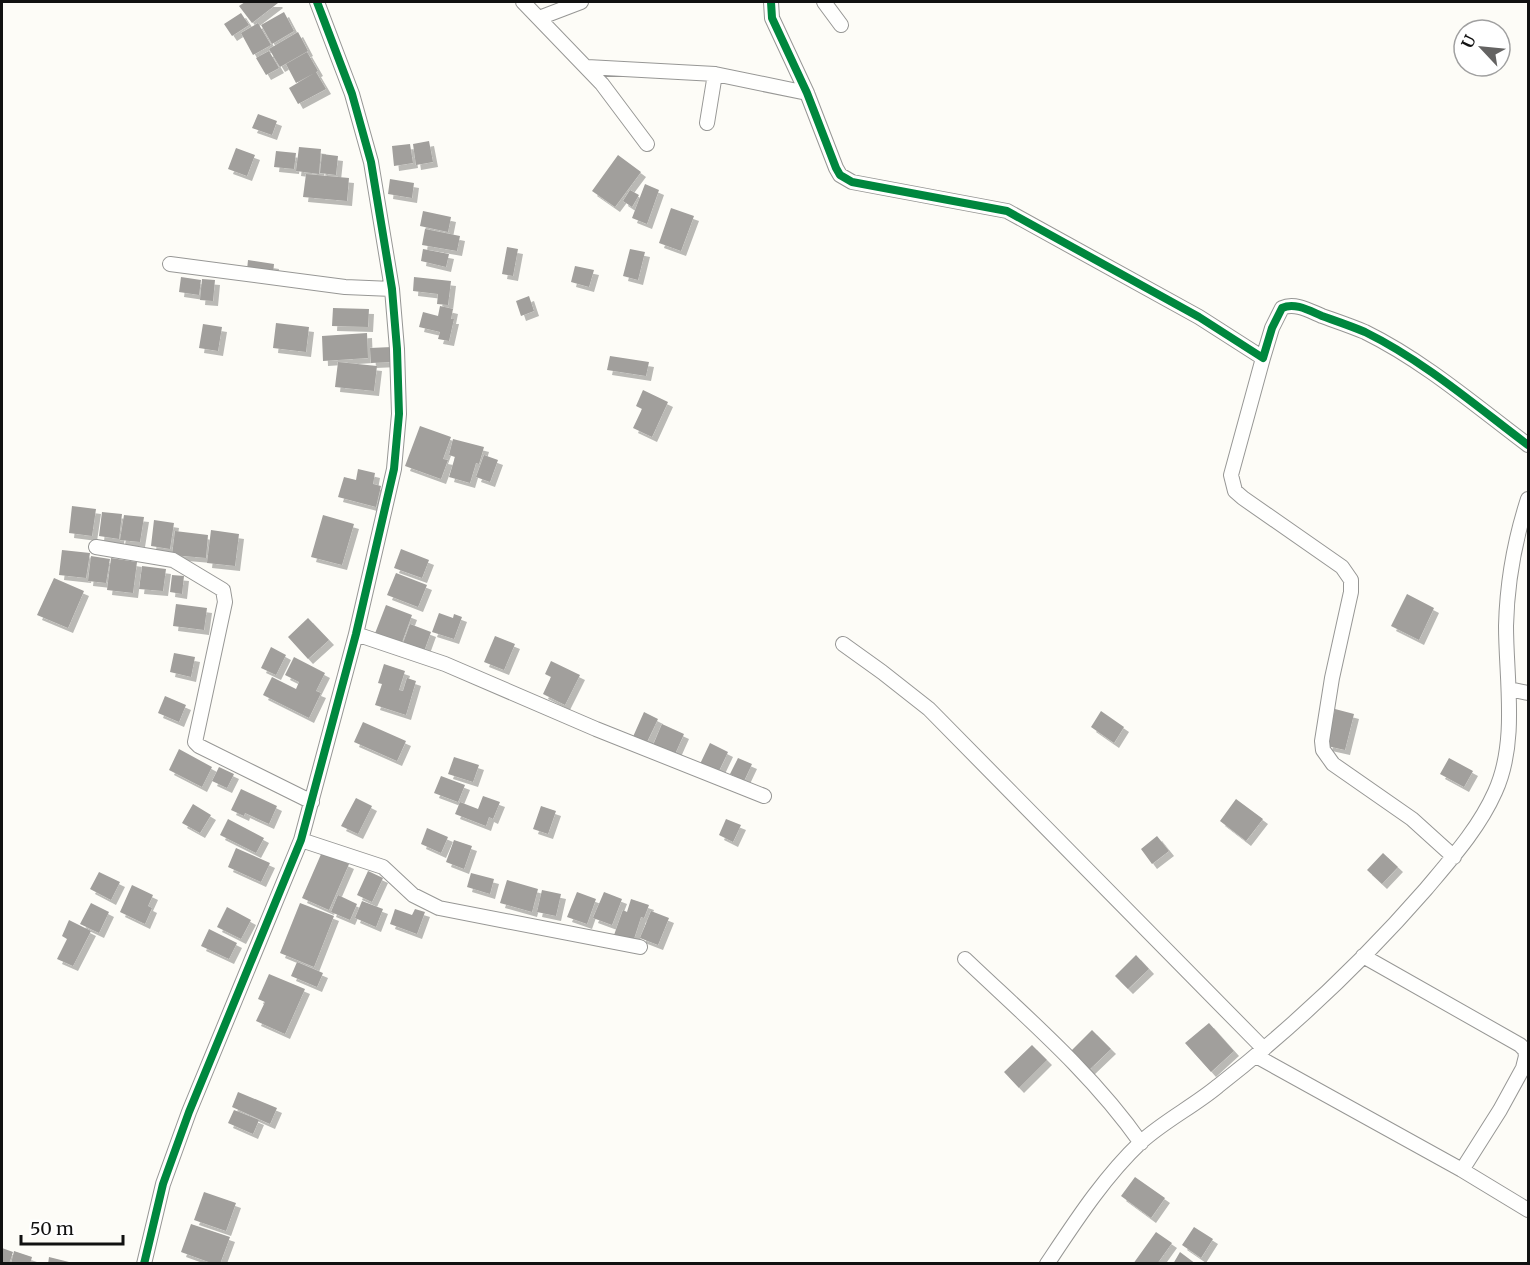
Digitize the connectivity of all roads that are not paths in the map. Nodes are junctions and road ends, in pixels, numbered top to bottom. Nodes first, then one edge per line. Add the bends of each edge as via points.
1 (317, 2) edge
2 (523, 2) edge
3 (581, 2) edge
4 (771, 2) edge
5 (824, 2) edge
6 (539, 18) junction
7 (841, 25) dead end
8 (588, 67) junction
9 (715, 74) junction
10 (807, 93) junction
11 (707, 123) dead end
12 (647, 144) dead end
13 (170, 264) dead end
14 (392, 289) junction
15 (1263, 358) junction
16 (1528, 445) edge
17 (1528, 499) edge
18 (96, 547) dead end
19 (356, 634) junction
20 (843, 644) dead end
21 (1509, 689) junction
22 (1528, 693) edge
23 (764, 796) dead end
24 (312, 802) junction
25 (302, 840) junction
26 (1454, 857) junction
27 (640, 947) dead end
28 (1364, 956) junction
29 (965, 959) dead end
30 (1260, 1052) junction
31 (1141, 1143) junction
32 (1462, 1170) junction
33 (1528, 1210) edge
34 (144, 1263) edge
35 (1047, 1263) edge

1 - 14 street via 352,94 371,162
2 - 6 street
3 - 6 street
4 - 10 street via 772,18
5 - 7 street
6 - 8 street
8 - 9 street
8 - 12 street
9 - 10 street
9 - 11 street
10 - 15 street via 836,168 844,178 1007,211 1199,317
13 - 14 street
14 - 19 street via 399,414 394,469
15 - 16 street via 1278,313 1287,306 1296,306 1364,332 1400,352
15 - 26 street via 1231,482 1243,498 1342,567 1351,580 1323,750 1333,764 1412,819
17 - 21 street via 1509,580
18 - 24 street via 164,557 223,590 225,602 195,742
19 - 23 street via 445,664
19 - 24 street
20 - 30 street via 929,709
21 - 22 street
21 - 26 street via 1505,765 1482,819
24 - 25 street
25 - 27 street via 383,867 413,895 439,908
25 - 34 street via 189,1112 163,1184
26 - 28 street
28 - 30 street
28 - 32 street via 1525,1050 1523,1068
29 - 31 street via 1076,1065 1120,1112
30 - 31 street
30 - 32 street
31 - 35 street via 1100,1188
32 - 33 street

